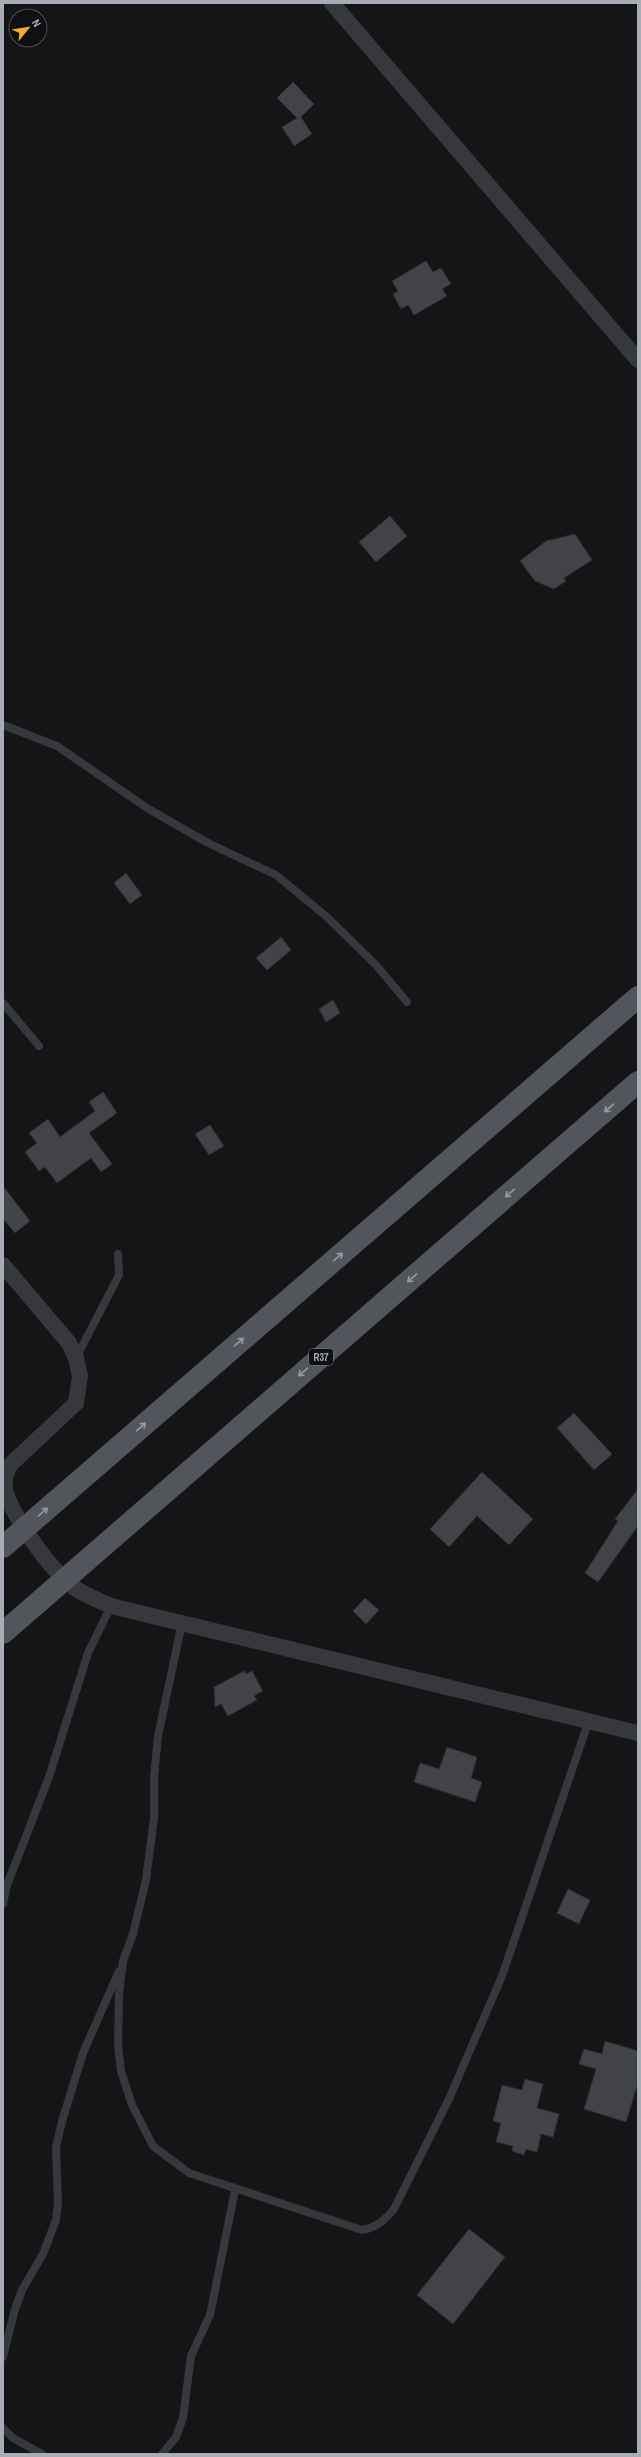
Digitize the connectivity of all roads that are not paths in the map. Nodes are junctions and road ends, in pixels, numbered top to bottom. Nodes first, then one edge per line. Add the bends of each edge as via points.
1 (332, 3) edge
2 (638, 360) edge
3 (3, 725) edge
4 (638, 997) edge
5 (407, 1002) dead end
6 (3, 1003) edge
7 (39, 1046) dead end
8 (638, 1082) edge
9 (118, 1254) dead end
10 (3, 1265) edge
11 (76, 1358) junction
12 (4, 1491) edge
13 (24, 1528) junction
14 (3, 1547) edge
15 (64, 1580) junction
16 (111, 1606) junction
17 (182, 1623) junction
18 (3, 1632) edge
19 (589, 1720) junction
20 (638, 1733) edge
21 (3, 1904) edge
22 (123, 1961) junction
23 (235, 2190) junction
24 (3, 2357) edge
25 (3, 2428) edge
26 (42, 2454) edge
27 (162, 2454) edge

1 - 2 street
3 - 5 lane via 57,746 146,808 206,842 276,875 332,922 376,965
13 -> 4 main road
6 - 7 lane
8 -> 15 main road, R37
9 - 11 lane via 119,1275
10 - 11 street via 69,1343
11 - 12 street via 80,1376 76,1403 11,1464 6,1472
12 - 13 street
13 - 14 main road
13 - 15 street
15 - 16 street
15 - 18 main road, R37
16 - 17 street
16 - 21 lane via 88,1653 49,1777 7,1885
17 - 19 street
17 - 22 lane via 158,1736 154,1818 146,1880 133,1934
19 - 20 street
19 - 23 lane via 502,1976 449,2099 394,2209 374,2228 362,2230
22 - 23 lane via 119,1994 120,2058 132,2105 143,2130 153,2146 189,2173
22 - 24 lane via 83,2053 63,2118 56,2147 56,2220 43,2254 22,2290
23 - 27 lane via 210,2315 190,2356 183,2418 176,2437
25 - 26 lane via 13,2438

